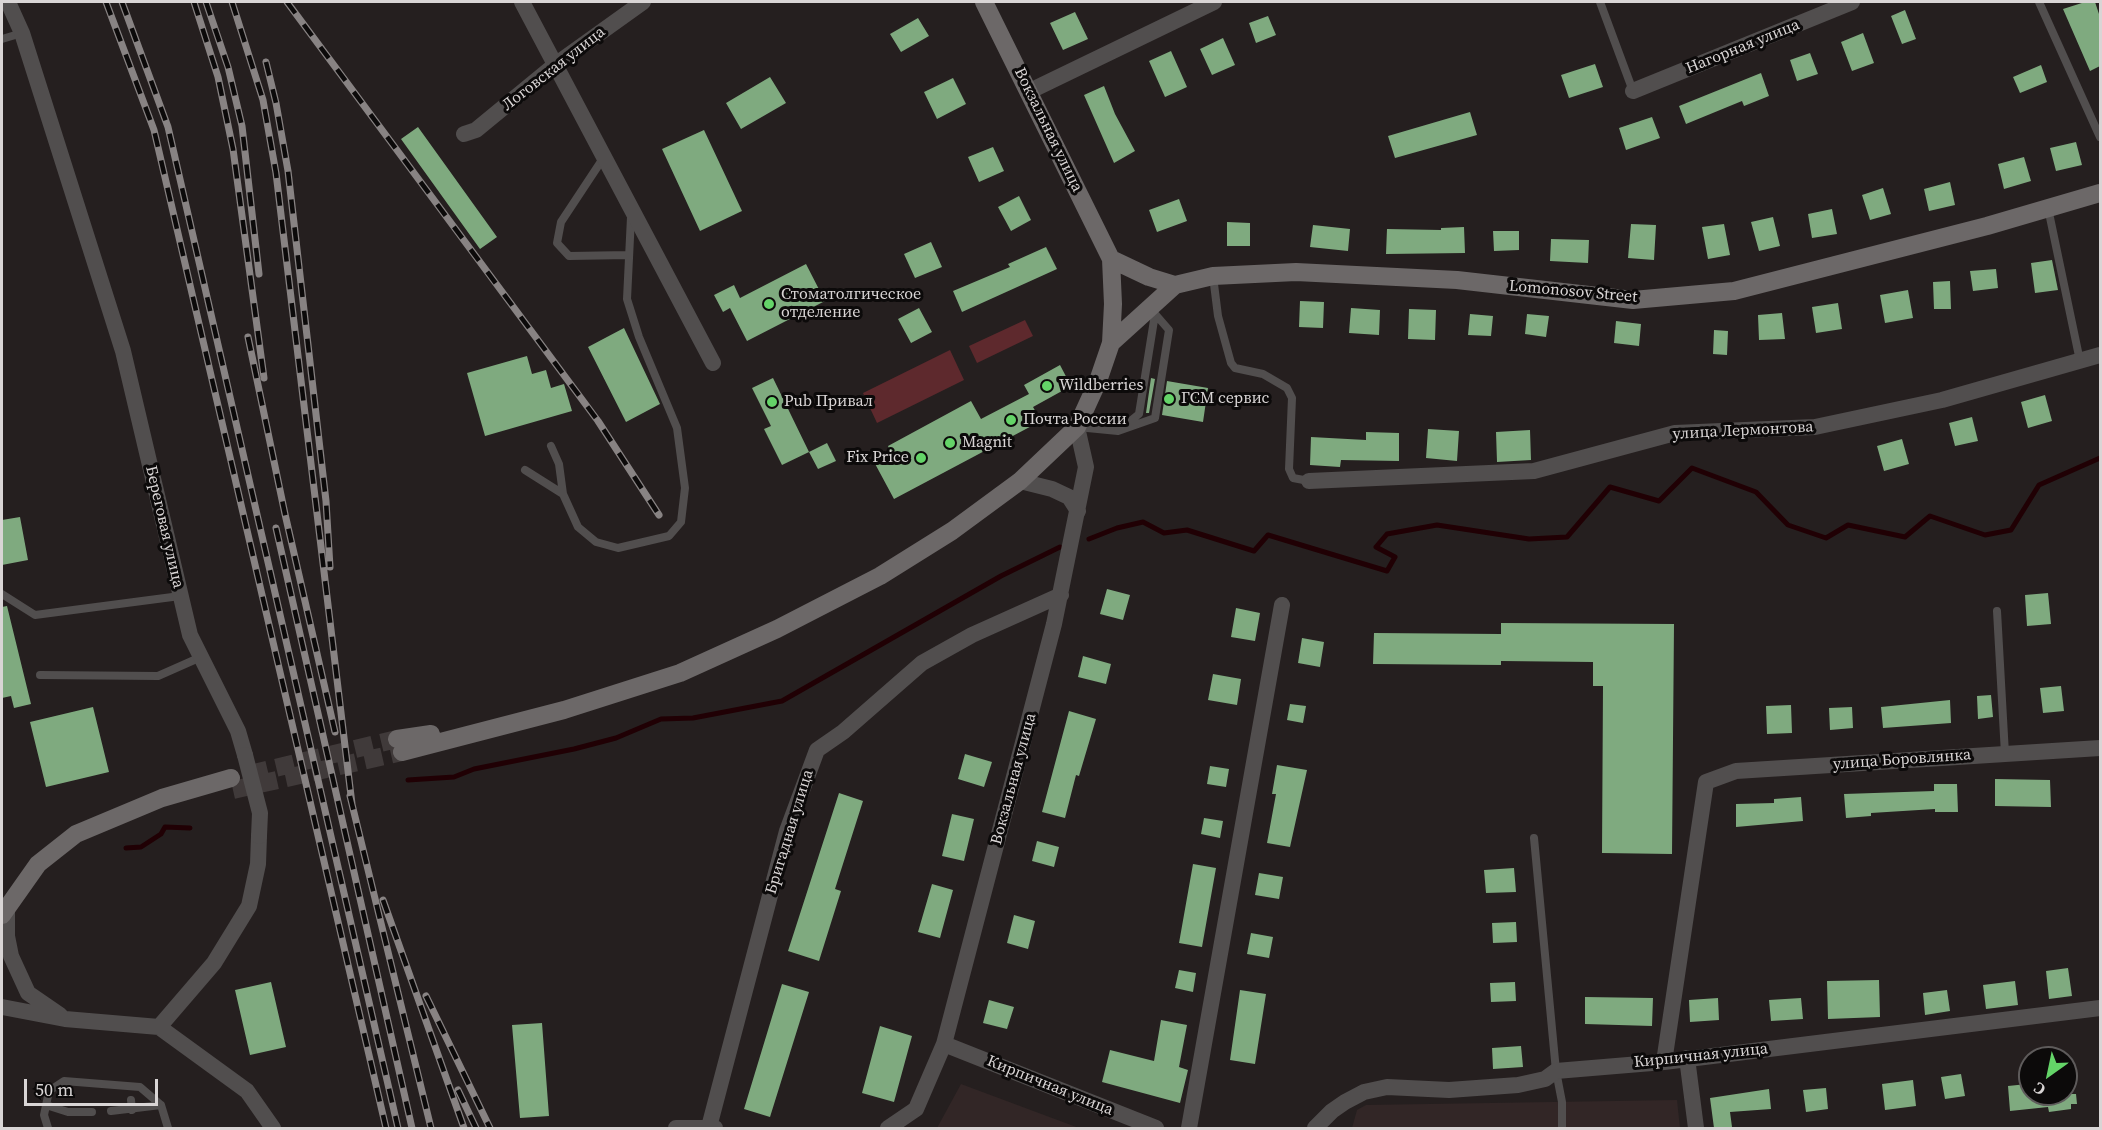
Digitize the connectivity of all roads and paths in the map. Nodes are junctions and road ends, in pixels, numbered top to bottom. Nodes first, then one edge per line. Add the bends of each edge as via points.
1 (8, 2) edge
2 (643, 2) edge
3 (984, 2) edge
4 (1214, 2) edge
5 (1600, 2) edge
6 (1852, 2) edge
7 (2039, 2) edge
8 (525, 3) edge
9 (22, 33) junction
10 (2, 39) edge
11 (555, 65) junction
12 (1030, 91) junction
13 (1633, 91) joint
14 (464, 134) dead end
15 (2100, 137) edge
16 (604, 157) junction
17 (2100, 194) edge
18 (2048, 208) junction
19 (632, 210) junction
20 (629, 255) junction
21 (1111, 259) junction
22 (1213, 276) junction
23 (1175, 285) junction
24 (1152, 310) junction
25 (1111, 343) junction
26 (2100, 356) edge
27 (2080, 361) junction
28 (712, 363) dead end
29 (1077, 427) junction
30 (1118, 431) junction
31 (551, 446) dead end
32 (525, 470) dead end
33 (1020, 481) junction
34 (1309, 481) joint
35 (563, 494) junction
36 (1078, 511) junction
37 (2, 594) edge
38 (1060, 595) junction
39 (180, 596) junction
40 (1282, 605) dead end
41 (1997, 610) dead end
42 (201, 657) junction
43 (40, 675) dead end
44 (399, 745) tunnel mouth
45 (2100, 748) edge
46 (2005, 754) junction
47 (232, 784) tunnel mouth
48 (1534, 838) dead end
49 (3, 910) edge
50 (2, 1007) edge
51 (2100, 1008) edge
52 (65, 1019) junction
53 (159, 1027) junction
54 (944, 1044) junction
55 (1687, 1058) junction
56 (1664, 1062) junction
57 (1556, 1071) junction
58 (130, 1100) dead end
59 (46, 1105) junction
60 (161, 1105) junction
61 (132, 1110) junction
62 (111, 1111) dead end
63 (92, 1113) dead end
64 (1562, 1124) edge
65 (48, 1128) edge
66 (168, 1128) edge
67 (273, 1128) edge
68 (676, 1128) edge
69 (712, 1128) edge
70 (888, 1128) edge
71 (1156, 1128) edge
72 (1189, 1128) edge
73 (1315, 1128) edge
74 (1557, 1128) edge
75 (1696, 1128) edge

1 - 9 street, Береговая улица
2 - 11 street, Логовская улица
3 - 12 main road, Вокзальная улица
4 - 12 street
5 - 13 lane
6 - 13 street, Нагорная улица
7 - 15 lane
8 - 11 street
9 - 10 lane
9 - 39 street, Береговая улица via 123,351
11 - 14 street, Логовская улица via 476,130
11 - 16 street
12 - 21 main road, Вокзальная улица
16 - 19 street
16 - 20 lane via 561,222 557,243 569,256
17 - 18 main road, Lomonosov Street
18 - 22 main road, Lomonosov Street via 1734,291 1633,300 1457,280 1296,272
18 - 27 lane
19 - 20 lane
19 - 28 street
20 - 35 lane via 627,299 677,428 685,488 681,522 669,536 618,548 596,542 578,527
21 - 23 main road
21 - 25 main road
22 - 23 main road, Lomonosov Street
22 - 34 lane via 1218,316 1231,363 1235,368 1263,374 1287,387 1292,398 1289,469 1293,478
23 - 24 main road
24 - 25 main road
24 - 30 lane via 1139,414
24 - 30 lane via 1169,330 1155,418
25 - 29 main road
26 - 27 street, улица Лермонтова
27 - 34 street, улица Лермонтова via 1942,400 1815,427 1675,433 1534,471
29 - 30 lane
29 - 33 main road
29 - 36 street, Вокзальная улица via 1086,467
31 - 35 lane via 559,464
32 - 35 lane
33 - 36 street via 1069,497
33 - 44 main road via 952,531 880,576 680,673 528,719
36 - 38 street, Вокзальная улица
37 - 39 lane via 35,615
38 - 54 street, Вокзальная улица
38 - 69 street, Бригадная улица via 972,635 922,663 817,750 787,831
39 - 42 street, Береговая улица via 190,635
40 - 72 street
41 - 46 lane
42 - 43 lane via 158,676
42 - 53 street, Береговая улица, bridge via 238,731 260,813 258,864 249,906 214,963
45 - 46 street, улица Боровлянка
46 - 56 street, улица Боровлянка via 1736,771 1706,782
47 - 49 main road via 162,798 76,834 38,864
48 - 57 lane
49 - 52 street via 11,956 28,993
50 - 52 street
51 - 55 street, Кирпичная улица
52 - 53 street
53 - 67 street via 247,1091
54 - 70 street, Вокзальная улица via 916,1109
54 - 71 street, Кирпичная улица
55 - 56 street, Кирпичная улица
55 - 75 street
56 - 57 street, Кирпичная улица
57 - 64 lane
57 - 73 street, Кирпичная улица via 1545,1079 1518,1085 1449,1090 1388,1087 1364,1092 1332,1111
58 - 61 lane
59 - 60 lane via 49,1091 64,1081 140,1087
59 - 63 lane via 68,1112
59 - 65 lane
60 - 61 lane
60 - 66 lane
61 - 62 lane
64 - 74 lane
68 - 69 street

